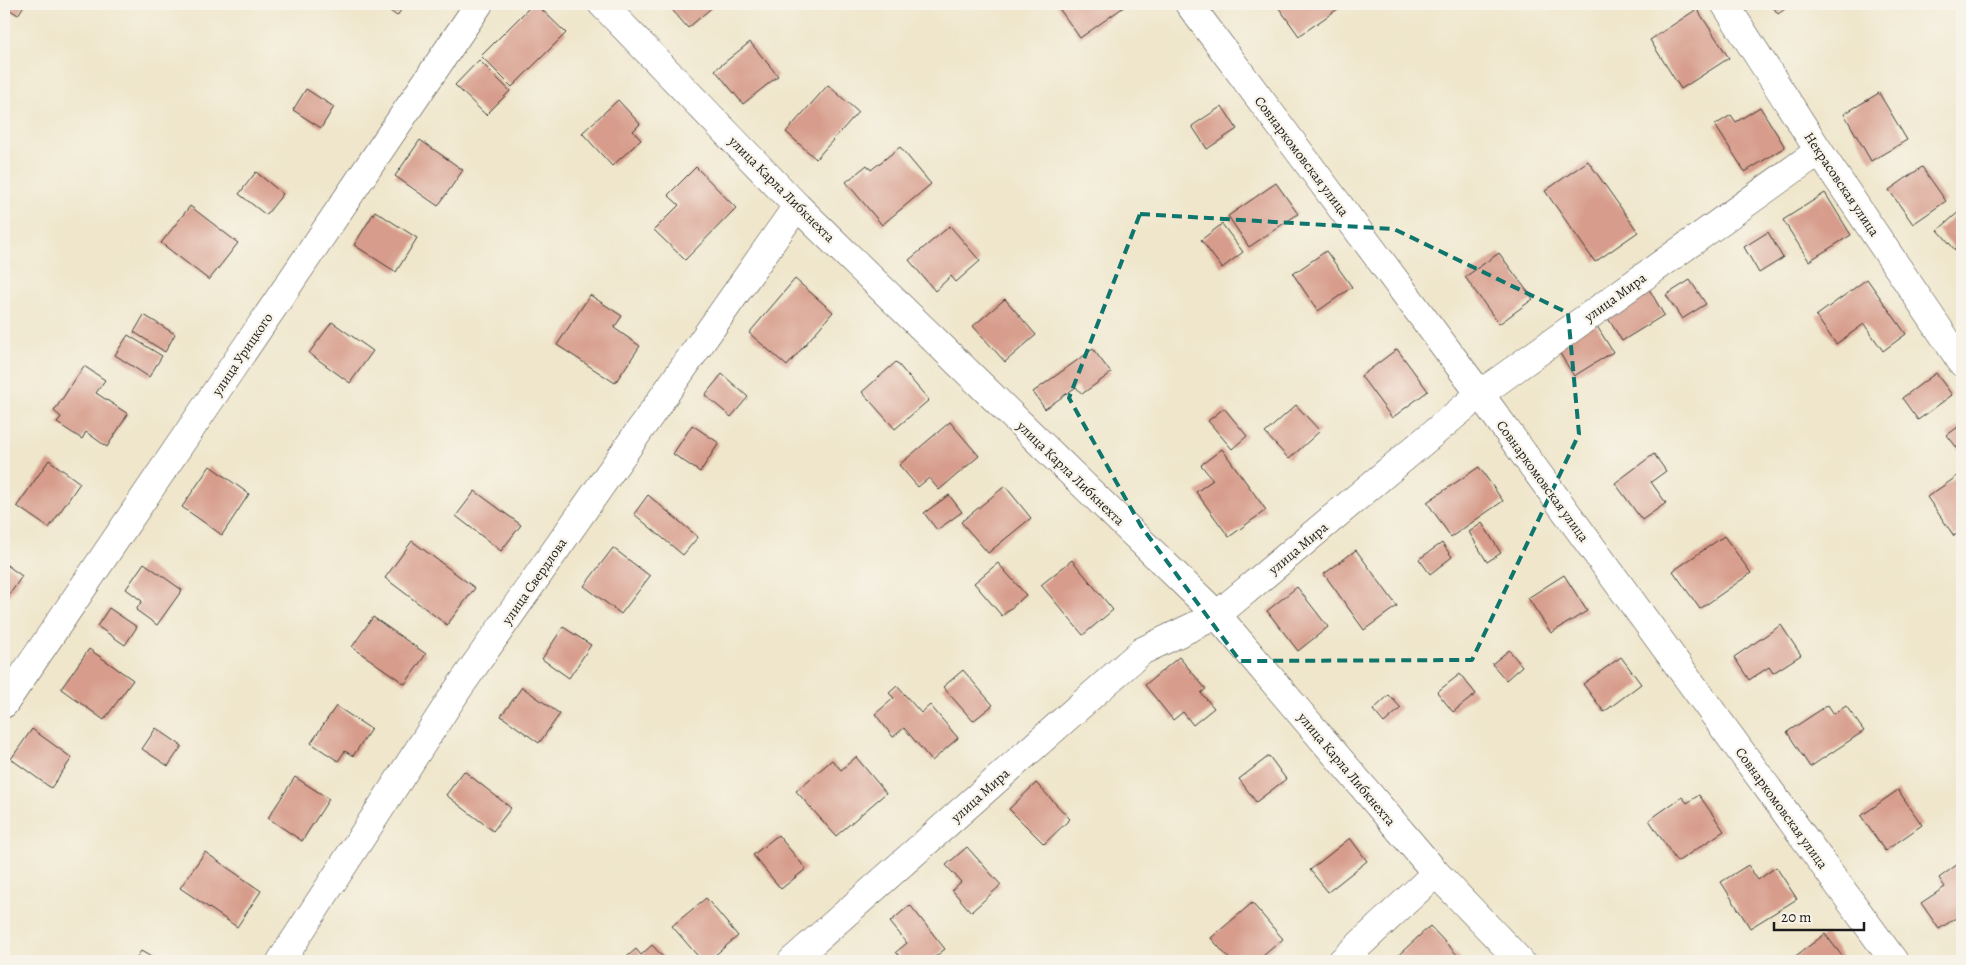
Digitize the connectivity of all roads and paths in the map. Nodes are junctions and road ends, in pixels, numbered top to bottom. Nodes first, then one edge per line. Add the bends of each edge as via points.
1 (480, 4) edge
2 (602, 4) edge
3 (1189, 4) edge
4 (1725, 4) edge
5 (1819, 151) junction
6 (797, 206) junction
7 (1962, 363) edge
8 (1480, 394) junction
9 (1217, 615) junction
10 (4, 704) edge
11 (1436, 873) junction
12 (281, 961) edge
13 (792, 961) edge
14 (1342, 961) edge
15 (1520, 961) edge
16 (1894, 961) edge

1 - 10 street, улица Урицкого
2 - 6 street, улица Карла Либкнехта
3 - 8 street, Совнаркомовская улица
4 - 5 street, Некрасовская улица
5 - 7 street, Некрасовская улица
5 - 8 street, улица Мира
6 - 9 street, улица Карла Либкнехта
6 - 12 street, улица Свердлова via 456,692
8 - 9 street, улица Мира
8 - 16 street, Совнаркомовская улица
9 - 11 street, улица Карла Либкнехта
9 - 13 street, улица Мира via 1142,651
11 - 14 street
11 - 15 street, улица Карла Либкнехта

